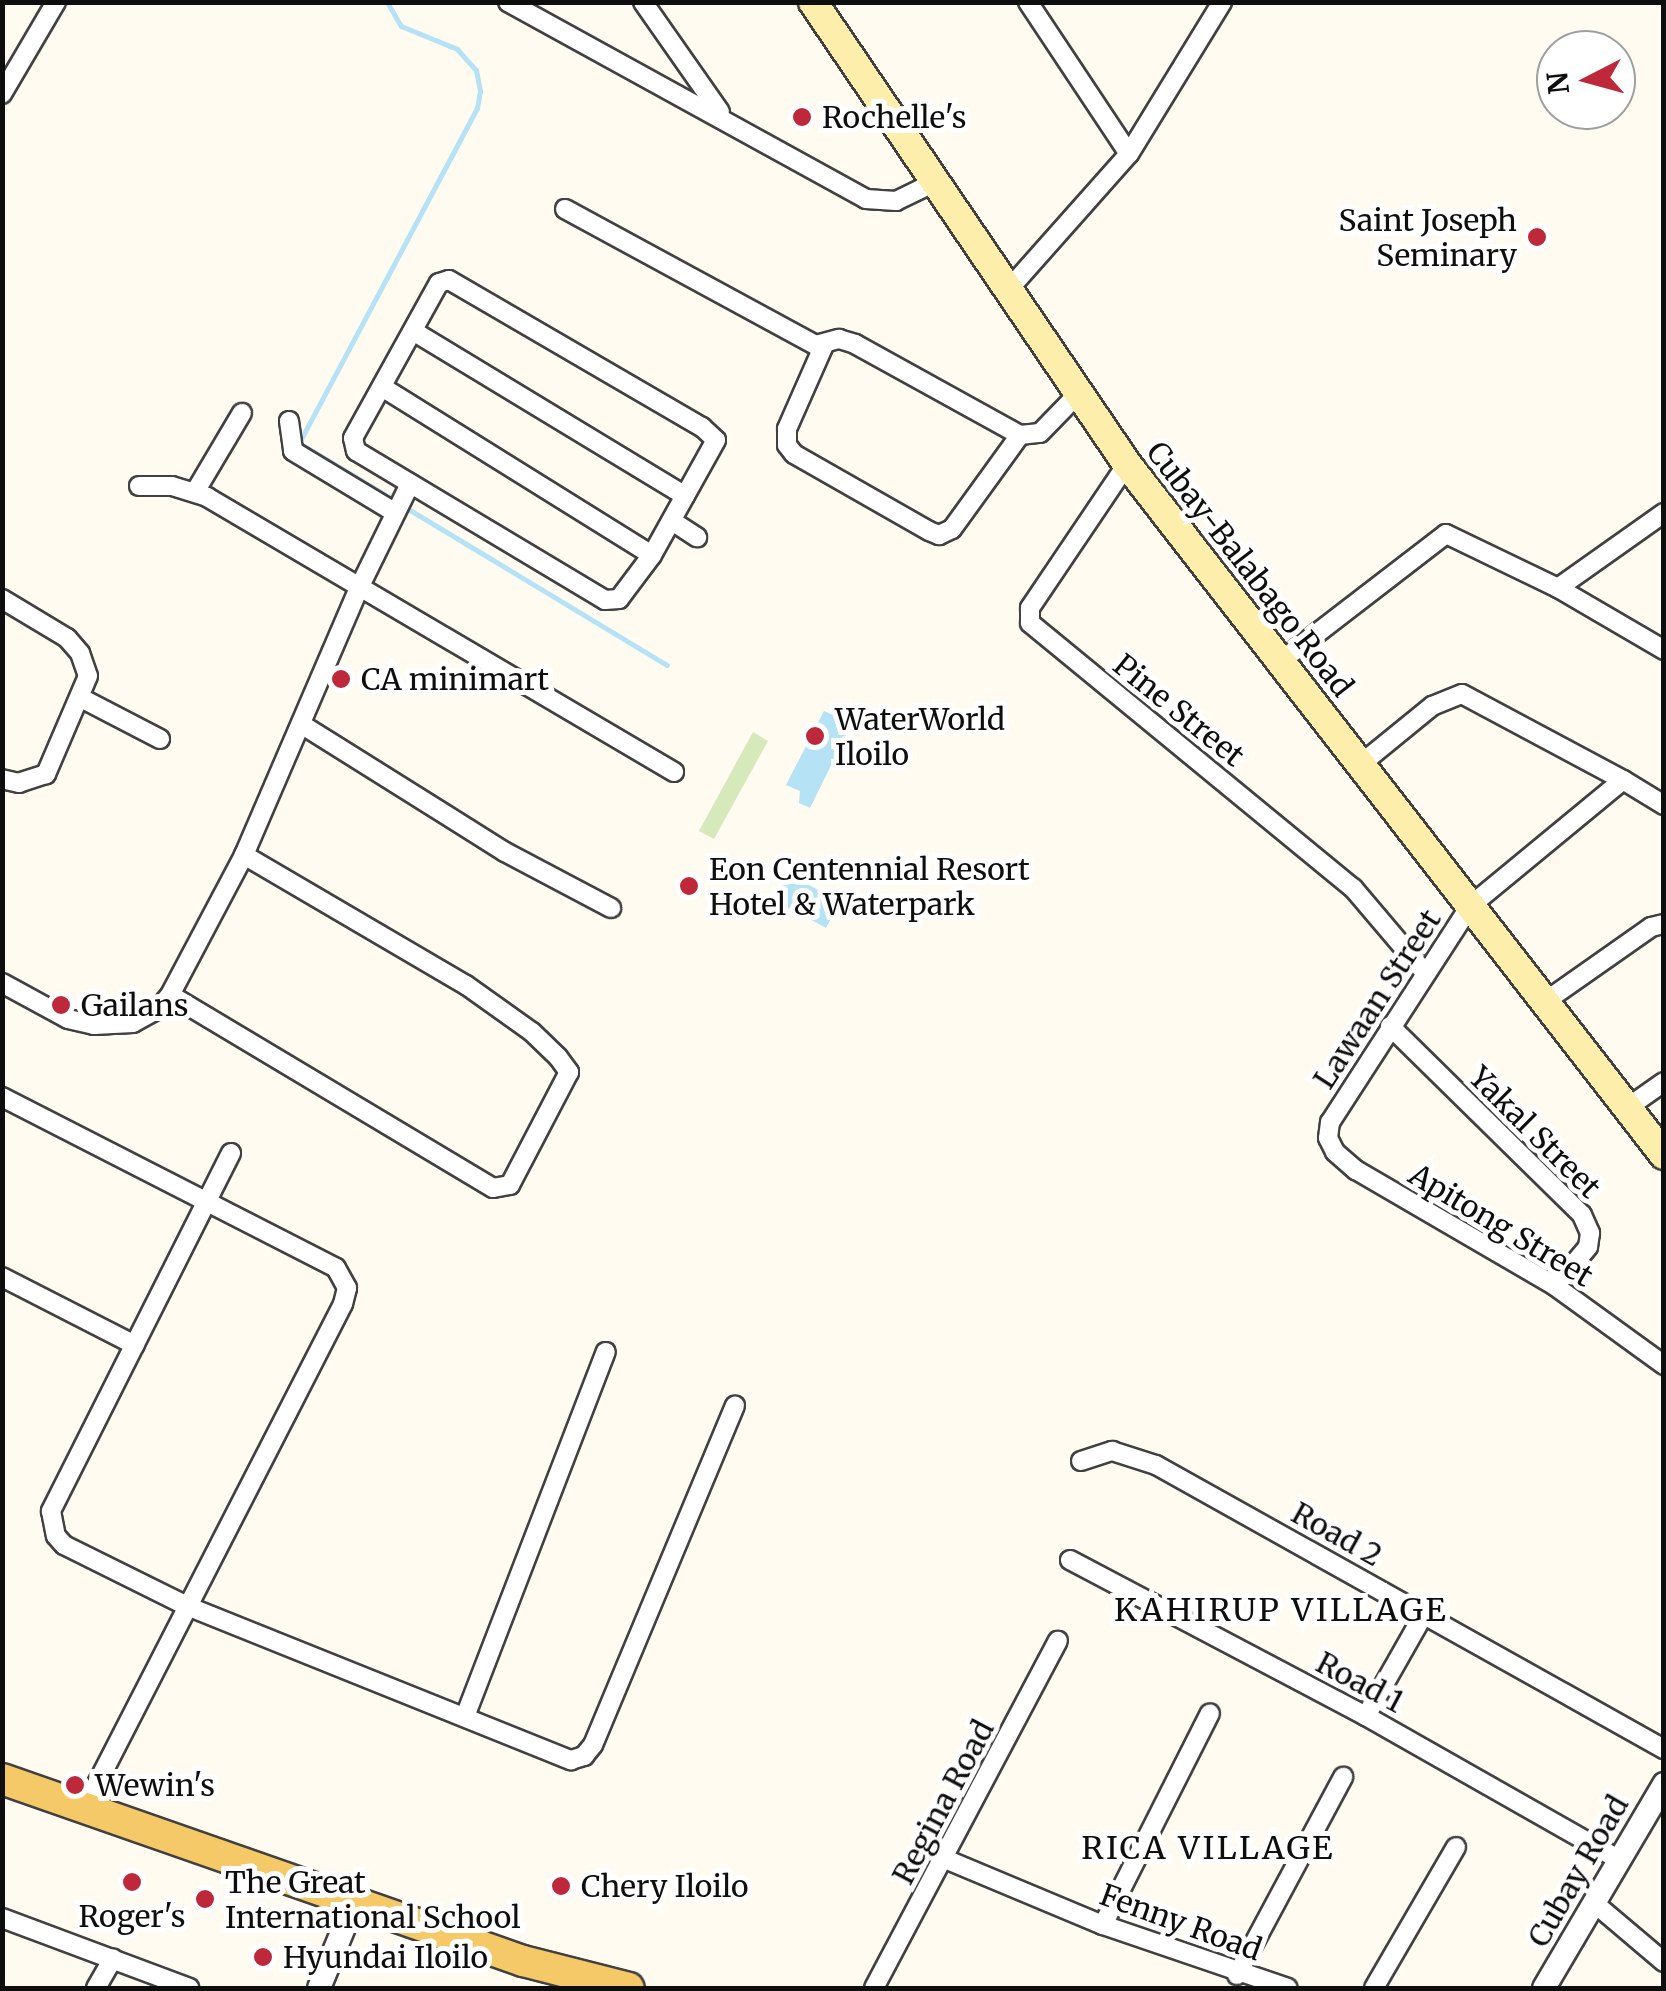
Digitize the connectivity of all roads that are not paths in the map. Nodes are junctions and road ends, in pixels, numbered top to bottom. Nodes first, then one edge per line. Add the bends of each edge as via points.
1 (56, 2) edge
2 (508, 2) edge
3 (642, 2) edge
4 (813, 2) edge
5 (1222, 2) edge
6 (1038, 8) edge
7 (2, 94) edge
8 (724, 118) junction
9 (1129, 154) junction
10 (933, 183) junction
11 (565, 209) dead end
12 (1009, 289) junction
13 (414, 331) junction
14 (824, 345) junction
15 (382, 388) junction
16 (1078, 395) junction
17 (242, 414) dead end
18 (289, 421) dead end
19 (1020, 435) junction
20 (1127, 464) junction
21 (140, 486) dead end
22 (195, 492) junction
23 (685, 496) junction
24 (402, 500) junction
25 (1664, 513) edge
26 (672, 521) junction
27 (698, 537) dead end
28 (652, 555) junction
29 (360, 586) junction
30 (1558, 588) junction
31 (2, 599) edge
32 (1664, 650) edge
33 (1281, 661) junction
34 (81, 698) junction
35 (301, 724) junction
36 (160, 739) dead end
37 (1361, 764) junction
38 (674, 772) dead end
39 (2, 779) edge
40 (1623, 780) junction
41 (1664, 805) edge
42 (244, 854) junction
43 (1470, 906) junction
44 (611, 908) dead end
45 (1664, 924) edge
46 (1425, 973) junction
47 (2, 983) edge
48 (170, 995) junction
49 (1543, 1003) junction
50 (1390, 1026) junction
51 (1664, 1082) edge
52 (2, 1097) edge
53 (1627, 1108) junction
54 (1330, 1122) joint
55 (231, 1152) dead end
56 (1664, 1155) edge
57 (203, 1203) junction
58 (2, 1276) edge
59 (1555, 1286) junction
60 (135, 1345) junction
61 (606, 1352) dead end
62 (1664, 1365) edge
63 (735, 1405) dead end
64 (1082, 1461) dead end
65 (1070, 1560) dead end
66 (186, 1606) junction
67 (1424, 1614) junction
68 (1058, 1640) dead end
69 (1210, 1713) dead end
70 (466, 1714) junction
71 (1366, 1716) junction
72 (1664, 1749) edge
73 (1343, 1777) dead end
74 (2, 1779) edge
75 (1664, 1784) edge
76 (84, 1808) junction
77 (1456, 1847) dead end
78 (945, 1860) junction
79 (1620, 1860) junction
80 (354, 1902) junction
81 (1593, 1902) junction
82 (2, 1918) edge
83 (1103, 1925) junction
84 (113, 1959) junction
85 (1664, 1962) edge
86 (1238, 1975) junction
87 (96, 1988) edge
88 (188, 1988) edge
89 (318, 1988) edge
90 (629, 1988) edge
91 (874, 1988) edge
92 (1288, 1988) edge
93 (1374, 1988) edge
94 (1544, 1988) edge

1 - 7 street
2 - 8 street
3 - 8 street
4 - 10 main road, Cubay-Balabago Road
5 - 9 street
6 - 9 street
8 - 10 street via 866,199 896,201
9 - 12 street
10 - 12 main road, Cubay-Balabago Road
11 - 14 street
12 - 16 main road, Cubay-Balabago Road
13 - 15 street
13 - 23 street
13 - 23 street via 439,283 461,283 702,427 715,446
14 - 19 street via 839,339 855,344
14 - 19 street via 787,429 787,446 939,535 952,529
15 - 24 street via 353,444
15 - 28 street
16 - 19 street via 1040,432
16 - 20 main road, Cubay-Balabago Road
17 - 22 street
18 - 24 street via 294,452
20 - 33 main road, Cubay-Balabago Road
20 - 46 street, Pine Street via 1030,608 1030,623 1353,888
21 - 22 street
22 - 29 street
23 - 26 street
24 - 28 street via 605,600 619,599
24 - 29 street
25 - 30 street
26 - 27 street
26 - 28 street
29 - 35 street
29 - 38 street
30 - 32 street
30 - 33 street via 1446,534
31 - 34 street via 80,653 88,676
33 - 37 main road, Cubay-Balabago Road
34 - 36 street
34 - 39 street via 46,774 31,781
35 - 42 street
35 - 44 street via 505,852
37 - 40 street via 1432,706 1462,694
37 - 43 main road, Cubay-Balabago Road
40 - 41 street
40 - 43 street, Lawaan Street
42 - 48 street
42 - 48 street via 466,986 532,1032 569,1072 510,1185 493,1188
43 - 46 street, Lawaan Street
43 - 49 main road, Cubay-Balabago Road
45 - 49 street via 1651,926
46 - 50 street, Lawaan Street
47 - 48 street via 68,1019 94,1025 133,1023
49 - 53 main road, Cubay-Balabago Road
50 - 54 street, Lawaan Street
50 - 59 street, Yakal Street via 1582,1215 1588,1246
51 - 53 street
52 - 57 street
53 - 56 main road, Cubay-Balabago Road
54 - 59 street, Apitong Street via 1335,1152 1356,1170
55 - 57 street
57 - 60 street
57 - 66 street via 336,1268 346,1288 344,1304
58 - 60 street
59 - 62 street, Apitong Street
60 - 66 street via 51,1511 52,1526 64,1546
61 - 70 street
63 - 70 street via 584,1756 558,1756
64 - 67 street, Road 2 via 1112,1451 1156,1465
65 - 71 street, Road 1
66 - 70 street
66 - 76 street
67 - 71 street
67 - 72 street, Road 2
68 - 78 street, Regina Road
69 - 83 street
71 - 79 street, Road 1
73 - 86 street
74 - 76 main road
75 - 79 street, Cubay Road
76 - 80 main road
77 - 93 street
78 - 83 street, Fenny Road
78 - 91 street, Regina Road
79 - 81 street, Cubay Road
80 - 89 street
80 - 90 main road via 551,1970
81 - 85 street
81 - 94 street, Cubay Road
82 - 84 street
83 - 86 street, Fenny Road
84 - 87 street
84 - 88 street
86 - 92 street, Fenny Road

